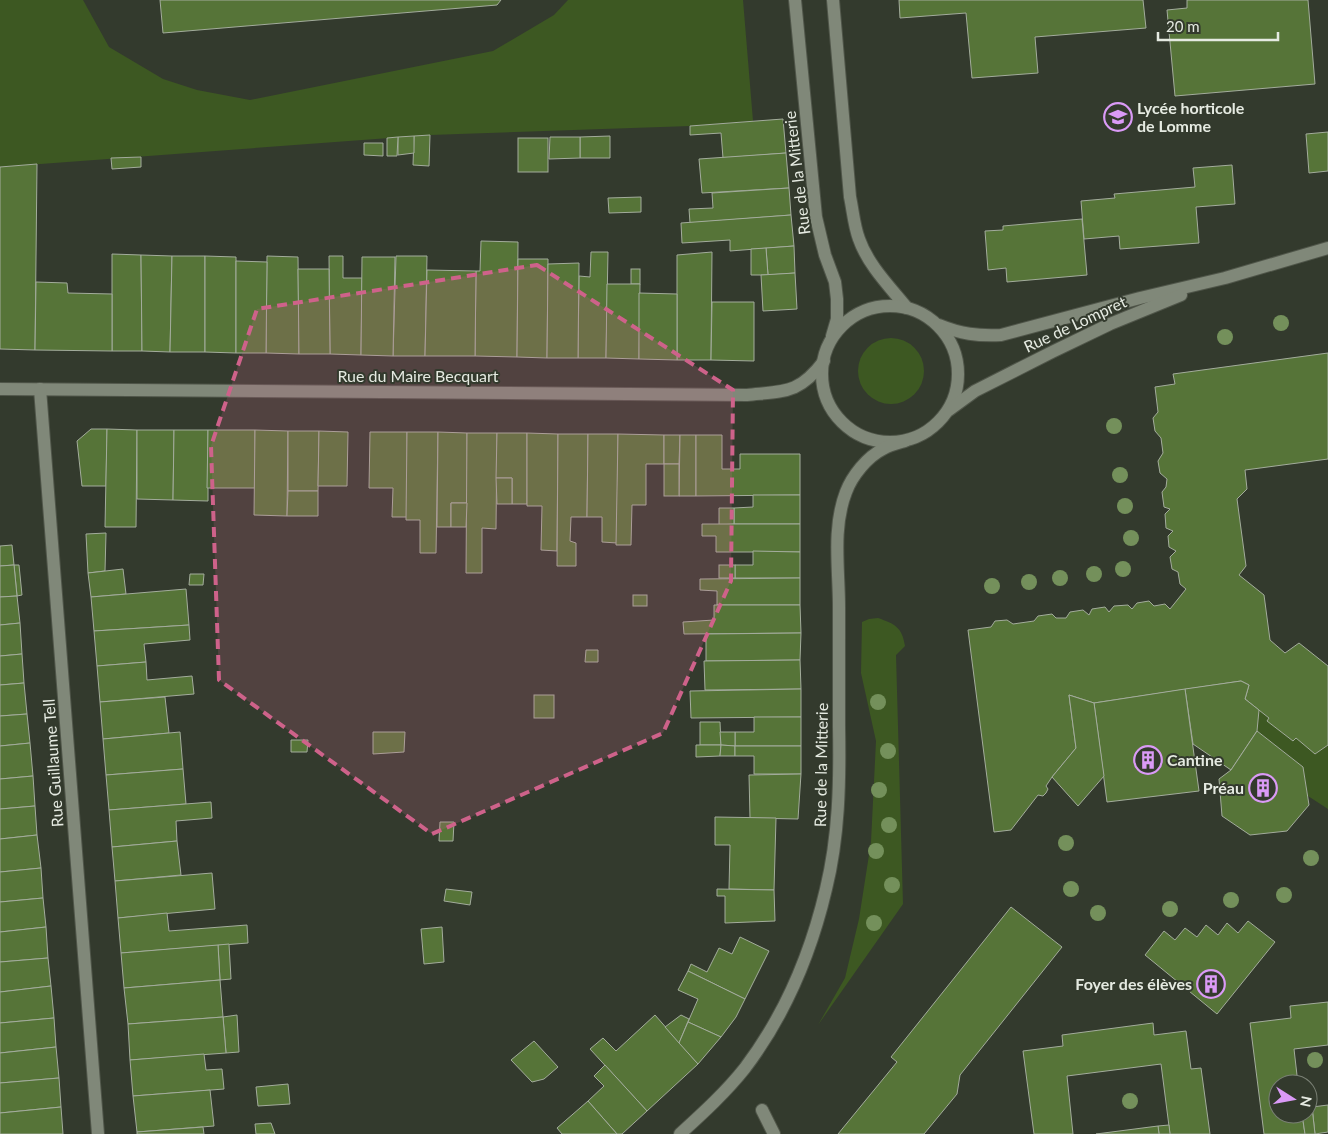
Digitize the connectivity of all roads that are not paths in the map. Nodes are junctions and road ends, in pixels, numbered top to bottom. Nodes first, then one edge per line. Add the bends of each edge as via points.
1 (796, 0) edge
2 (833, 0) edge
3 (1328, 248) edge
4 (1225, 278) junction
5 (907, 308) junction
6 (936, 324) junction
7 (831, 340) junction
8 (824, 361) junction
9 (0, 388) edge
10 (40, 389) junction
11 (946, 412) junction
12 (905, 441) junction
13 (762, 1110) dead end
14 (98, 1134) edge
15 (680, 1134) edge
16 (774, 1134) edge

1 - 7 street, Rue de la Mitterie via 816,217 837,299 837,319
2 - 5 street via 850,197 859,239 868,258
3 - 4 street, Rue de Lompret
4 - 6 street, Rue de Lompret via 1001,335 958,333
4 - 11 street, Rue de Lompret via 1110,324 975,391
5 - 6 street
5 - 7 street via 885,306 864,311 845,323
6 - 11 street via 950,341 958,372 952,403
7 - 8 street
8 - 10 street, Rue du Maire Becquart via 802,384 790,390 747,395
8 - 12 street via 824,392 839,419 864,437 884,442
9 - 10 street, Rue du Maire Becquart
10 - 14 street, Rue Guillaume Tell
11 - 12 street via 932,428
12 - 15 street, Rue de la Mitterie via 883,449 855,474 839,514 839,811 826,888 814,934 793,989 769,1034 714,1103
13 - 16 street

